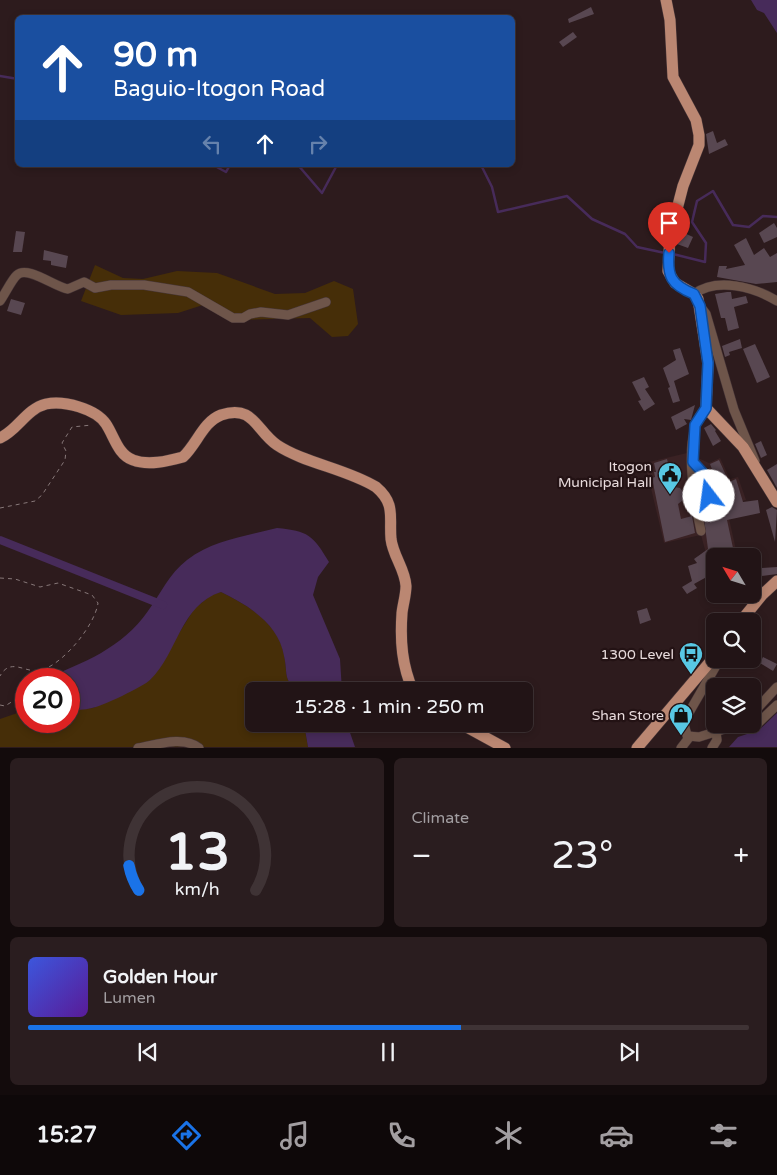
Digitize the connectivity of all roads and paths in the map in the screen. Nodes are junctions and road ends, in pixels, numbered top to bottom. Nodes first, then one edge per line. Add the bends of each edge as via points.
1 (666, 0) edge
2 (694, 294) junction
3 (0, 301) edge
4 (777, 301) edge
5 (326, 302) dead end
6 (700, 306) junction
7 (706, 408) junction
8 (106, 423) junction
9 (0, 438) edge
10 (693, 462) junction
11 (759, 470) junction
12 (709, 496) dead end
13 (776, 498) edge
14 (0, 508) edge
15 (701, 531) dead end
16 (0, 578) edge
17 (777, 581) edge
18 (747, 613) edge
19 (706, 667) edge
20 (715, 668) edge
21 (0, 676) edge
22 (409, 682) edge
23 (777, 687) edge
24 (15, 699) edge
25 (761, 704) edge
26 (0, 705) edge
27 (777, 706) edge
28 (761, 721) edge
29 (476, 732) edge
30 (713, 733) edge
31 (716, 733) edge
32 (688, 736) junction
33 (151, 746) edge
34 (138, 748) edge
35 (199, 748) edge
36 (505, 748) edge
37 (637, 748) edge
38 (681, 748) edge
39 (712, 748) edge

1 - 2 main road via 673,77 696,120 699,136 699,145 683,186 670,236 668,270 675,283
2 - 4 street via 702,288 736,286
2 - 6 main road
3 - 5 street via 16,275 24,272 68,289 84,282 94,288 144,285 188,292 233,318 261,312 288,315
6 - 7 main road via 708,363
6 - 11 street via 706,314 734,410
7 - 10 street via 695,425
7 - 11 main road via 744,447
8 - 9 main road via 74,406 47,404 34,409
8 - 14 path via 72,427 62,443 66,451 65,460 42,495 35,501
8 - 22 main road via 127,457 155,462 183,457 216,418 233,413 246,414 279,446 382,492 390,508 391,542 405,576 401,644 403,669
10 - 12 street via 704,474
10 - 15 street via 693,495
11 - 13 main road
16 - 21 path via 40,587 58,583 92,595 98,602 88,625 66,655 42,670 14,666 6,668
17 - 18 main road
19 - 37 main road
20 - 32 street via 687,716 684,731
23 - 25 street
24 - 26 path via 5,706
27 - 28 street
29 - 36 main road
30 - 32 street
31 - 39 street via 717,740
32 - 38 street
33 - 34 street
33 - 35 street via 182,741

